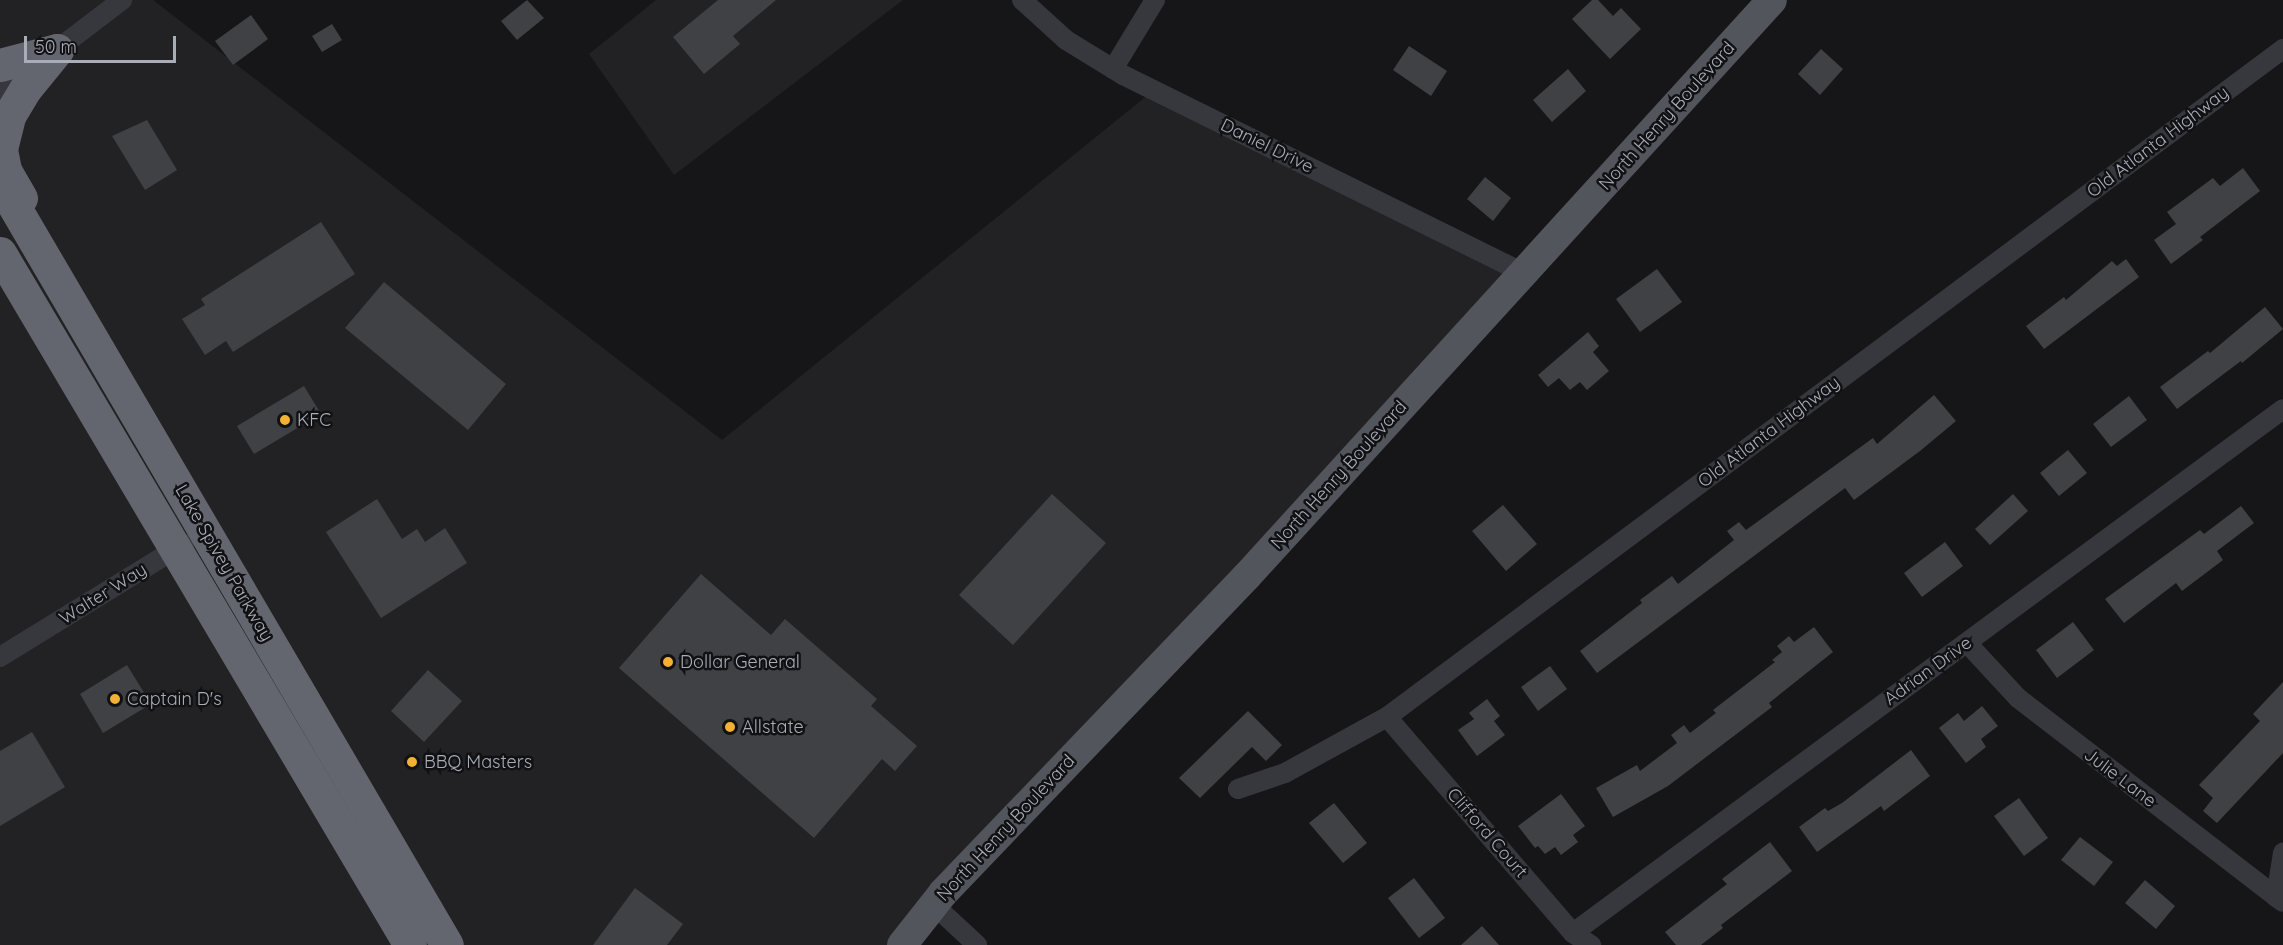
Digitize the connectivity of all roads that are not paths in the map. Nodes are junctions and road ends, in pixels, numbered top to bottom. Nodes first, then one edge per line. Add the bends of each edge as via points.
1 (122, 0) edge
2 (1022, 0) edge
3 (1155, 0) edge
4 (1772, 0) edge
5 (2283, 49) edge
6 (57, 50) junction
7 (0, 65) edge
8 (1113, 69) junction
9 (0, 93) edge
10 (0, 182) edge
11 (0, 254) edge
12 (54, 271) junction
13 (1524, 273) junction
14 (2283, 409) edge
15 (206, 531) junction
16 (174, 550) junction
17 (1967, 643) junction
18 (0, 657) edge
19 (1387, 717) junction
20 (1238, 789) dead end
21 (2283, 853) edge
22 (2280, 899) edge
23 (934, 905) junction
24 (1573, 933) junction
25 (410, 945) edge
26 (447, 945) edge
27 (902, 945) edge
28 (977, 945) edge
29 (1591, 945) edge

1 - 6 street
2 - 8 street, Daniel Drive via 1066,40
3 - 8 street
4 - 13 main road, North Henry Boulevard
5 - 19 street, Old Atlanta Highway
6 - 7 highway
6 - 9 street
6 - 12 highway via 9,116 1,149 5,170 35,222
8 - 13 street, Daniel Drive
10 - 12 highway, Lake Spivey Parkway
11 - 16 highway, Lake Spivey Parkway
12 - 15 highway, Lake Spivey Parkway
13 - 23 main road, North Henry Boulevard via 1248,576
14 - 17 street, Adrian Drive
15 - 16 street, Walter Way
15 - 26 highway, Lake Spivey Parkway
16 - 18 street, Walter Way
16 - 25 highway, Lake Spivey Parkway
17 - 22 street, Julie Lane via 2018,698
17 - 24 street, Adrian Drive
19 - 20 street, Old Atlanta Highway via 1285,772
19 - 24 street, Clifford Court
21 - 22 street
23 - 27 main road, North Henry Boulevard
23 - 28 street
24 - 29 street, Clifford Court

